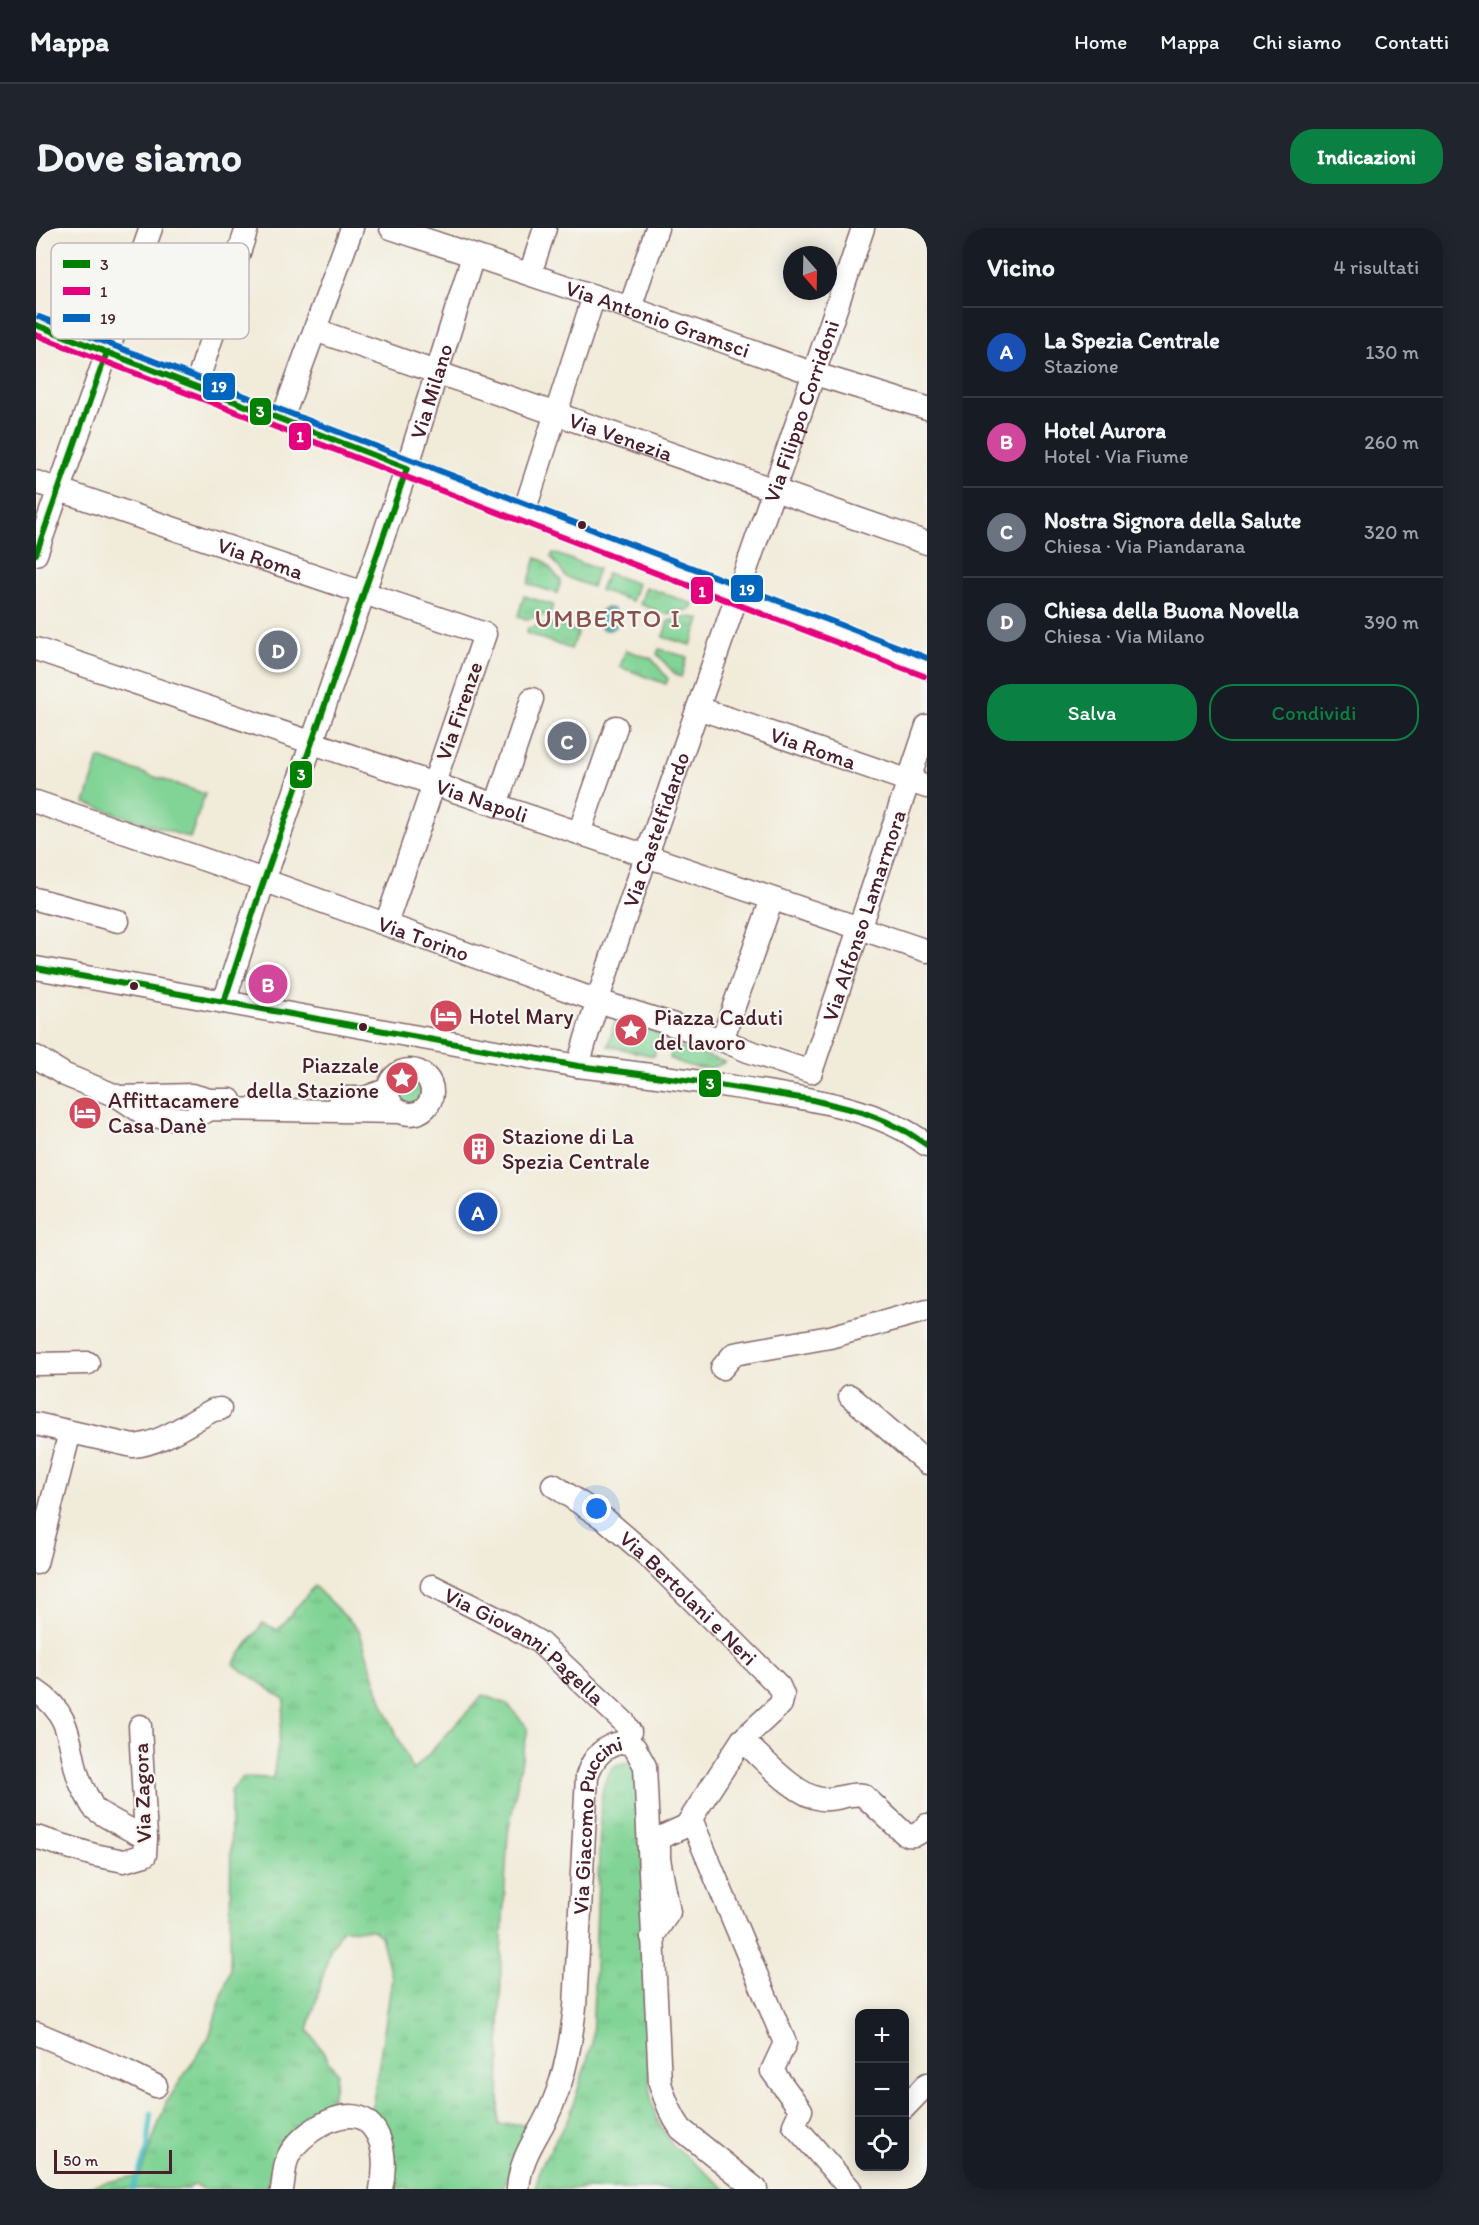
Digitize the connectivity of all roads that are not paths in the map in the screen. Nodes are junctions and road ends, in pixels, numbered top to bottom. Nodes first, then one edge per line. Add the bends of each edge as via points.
1 (151, 228) edge
2 (247, 228) edge
3 (352, 228) edge
4 (391, 228) edge
5 (545, 228) edge
6 (657, 228) edge
7 (863, 228) edge
8 (146, 243) edge
9 (242, 243) edge
10 (473, 256) junction
11 (530, 274) junction
12 (594, 296) junction
13 (630, 308) junction
14 (36, 325) edge
15 (315, 330) junction
16 (51, 331) edge
17 (73, 339) edge
18 (112, 339) edge
19 (211, 339) edge
20 (107, 352) junction
21 (437, 372) junction
22 (815, 374) junction
23 (196, 386) junction
24 (927, 408) edge
25 (555, 413) junction
26 (282, 419) junction
27 (407, 468) junction
28 (36, 482) edge
29 (59, 489) junction
30 (773, 489) junction
31 (524, 512) junction
32 (927, 543) edge
33 (36, 554) edge
34 (364, 593) junction
35 (737, 594) junction
36 (485, 634) joint
37 (36, 649) edge
38 (927, 668) edge
39 (532, 699) dead end
40 (698, 708) junction
41 (927, 726) edge
42 (616, 727) dead end
43 (311, 742) junction
44 (435, 784) junction
45 (918, 784) edge
46 (36, 802) edge
47 (496, 805) junction
48 (579, 833) junction
49 (647, 856) junction
50 (264, 880) junction
51 (36, 899) edge
52 (772, 899) junction
53 (118, 921) dead end
54 (386, 924) junction
55 (858, 928) junction
56 (927, 951) edge
57 (36, 968) edge
58 (598, 1001) junction
59 (224, 1002) junction
60 (722, 1040) junction
61 (37, 1058) edge
62 (578, 1066) junction
63 (811, 1072) joint
64 (389, 1089) junction
65 (202, 1106) junction
66 (402, 1112) junction
67 (927, 1144) edge
68 (927, 1310) edge
69 (88, 1363) dead end
70 (36, 1364) edge
71 (722, 1368) dead end
72 (850, 1396) dead end
73 (220, 1409) dead end
74 (36, 1424) edge
75 (70, 1432) junction
76 (927, 1463) edge
77 (553, 1485) dead end
78 (36, 1563) edge
79 (432, 1586) dead end
80 (36, 1691) edge
81 (140, 1726) dead end
82 (742, 1740) junction
83 (627, 1742) junction
84 (691, 1819) junction
85 (927, 1825) edge
86 (36, 1837) edge
87 (146, 1838) junction
88 (652, 1937) junction
89 (36, 2033) edge
90 (927, 2084) edge
91 (156, 2086) dead end
92 (909, 2103) edge
93 (282, 2189) edge
94 (381, 2189) edge
95 (518, 2189) edge
96 (756, 2189) edge
97 (850, 2189) edge

1 - 8 street
2 - 9 street
3 - 15 street
4 - 10 street, Via Antonio Gramsci
5 - 11 street
6 - 13 street
7 - 22 street, Via Filippo Corridoni
10 - 11 street, Via Antonio Gramsci
10 - 21 street, Via Milano
11 - 12 street, Via Antonio Gramsci
12 - 13 street, Via Antonio Gramsci
12 - 25 street
13 - 22 street, Via Antonio Gramsci
14 - 16 street
15 - 21 street, Via Venezia
15 - 26 street
17 - 20 street
18 - 20 street
19 - 23 street
20 - 23 street
20 - 29 street
21 - 25 street, Via Venezia
21 - 27 street, Via Milano
22 - 24 street, Via Antonio Gramsci
22 - 30 street, Via Filippo Corridoni
23 - 26 street
25 - 30 street, Via Venezia
25 - 31 street
26 - 27 street
27 - 31 street
27 - 34 street, Via Milano
28 - 29 street, Via Roma
29 - 33 street
29 - 34 street, Via Roma
30 - 32 street, Via Venezia
30 - 35 street, Via Filippo Corridoni
31 - 35 street
34 - 36 street, Via Roma
34 - 43 street, Via Milano
35 - 38 street
35 - 40 street, Via Castelfidardo
36 - 44 street, Via Firenze
37 - 43 street, Via Napoli
39 - 47 street
40 - 45 street, Via Roma
40 - 49 street, Via Castelfidardo
41 - 45 street, Via Alfonso Lamarmora
42 - 48 street
43 - 44 street, Via Napoli
43 - 50 street, Via Milano
44 - 47 street, Via Napoli
44 - 54 street, Via Firenze
45 - 55 street, Via Alfonso Lamarmora
46 - 50 street, Via Torino
47 - 48 street, Via Napoli
48 - 49 street, Via Napoli
49 - 52 street, Via Napoli
49 - 58 street, Via Castelfidardo
50 - 54 street, Via Torino
50 - 59 street, Via Milano
51 - 53 street
52 - 55 street, Via Napoli
52 - 60 street
54 - 58 street, Via Torino
55 - 56 street, Via Napoli
55 - 63 street, Via Alfonso Lamarmora
57 - 59 street
58 - 60 street, Via Torino
58 - 62 street, Via Castelfidardo
59 - 62 street
60 - 63 street, Via Torino
61 - 65 street via 65,1075 119,1097 143,1113 190,1119
62 - 67 street via 810,1100 882,1119
64 - 65 street via 364,1098 210,1100
64 - 66 street via 392,1103
64 - 66 street via 401,1072 415,1071 427,1078 432,1090 428,1104 417,1113
65 - 66 street
68 - 71 street via 830,1337 734,1354
69 - 70 street
72 - 76 street
73 - 75 street via 144,1445
74 - 75 street
75 - 78 street
77 - 82 street, Via Bertolani e Neri via 606,1520 649,1557 779,1686 781,1704
79 - 83 street, Via Giovanni Pagella via 539,1642 620,1717 630,1732
80 - 87 street via 61,1715 69,1732 81,1785 94,1808
81 - 87 street, Via Zagora
82 - 84 street
82 - 85 street via 809,1795 832,1800 863,1795 909,1836 920,1833
83 - 88 street, Via Giacomo Puccini via 645,1766
83 - 95 street, Via Giacomo Puccini via 614,1744 599,1754 587,1776 571,2038 564,2073 526,2153
84 - 88 street via 686,1827 659,1841 669,1912
84 - 97 street via 785,2043 772,2071 801,2110 794,2126
86 - 87 street, Via Zagora via 124,1862 145,1855
88 - 96 street, Via Giacomo Puccini via 660,2083 668,2108 681,2129
89 - 91 street
90 - 92 street
93 - 94 street via 288,2157 303,2137 324,2122 353,2117 364,2119 378,2138 385,2165

